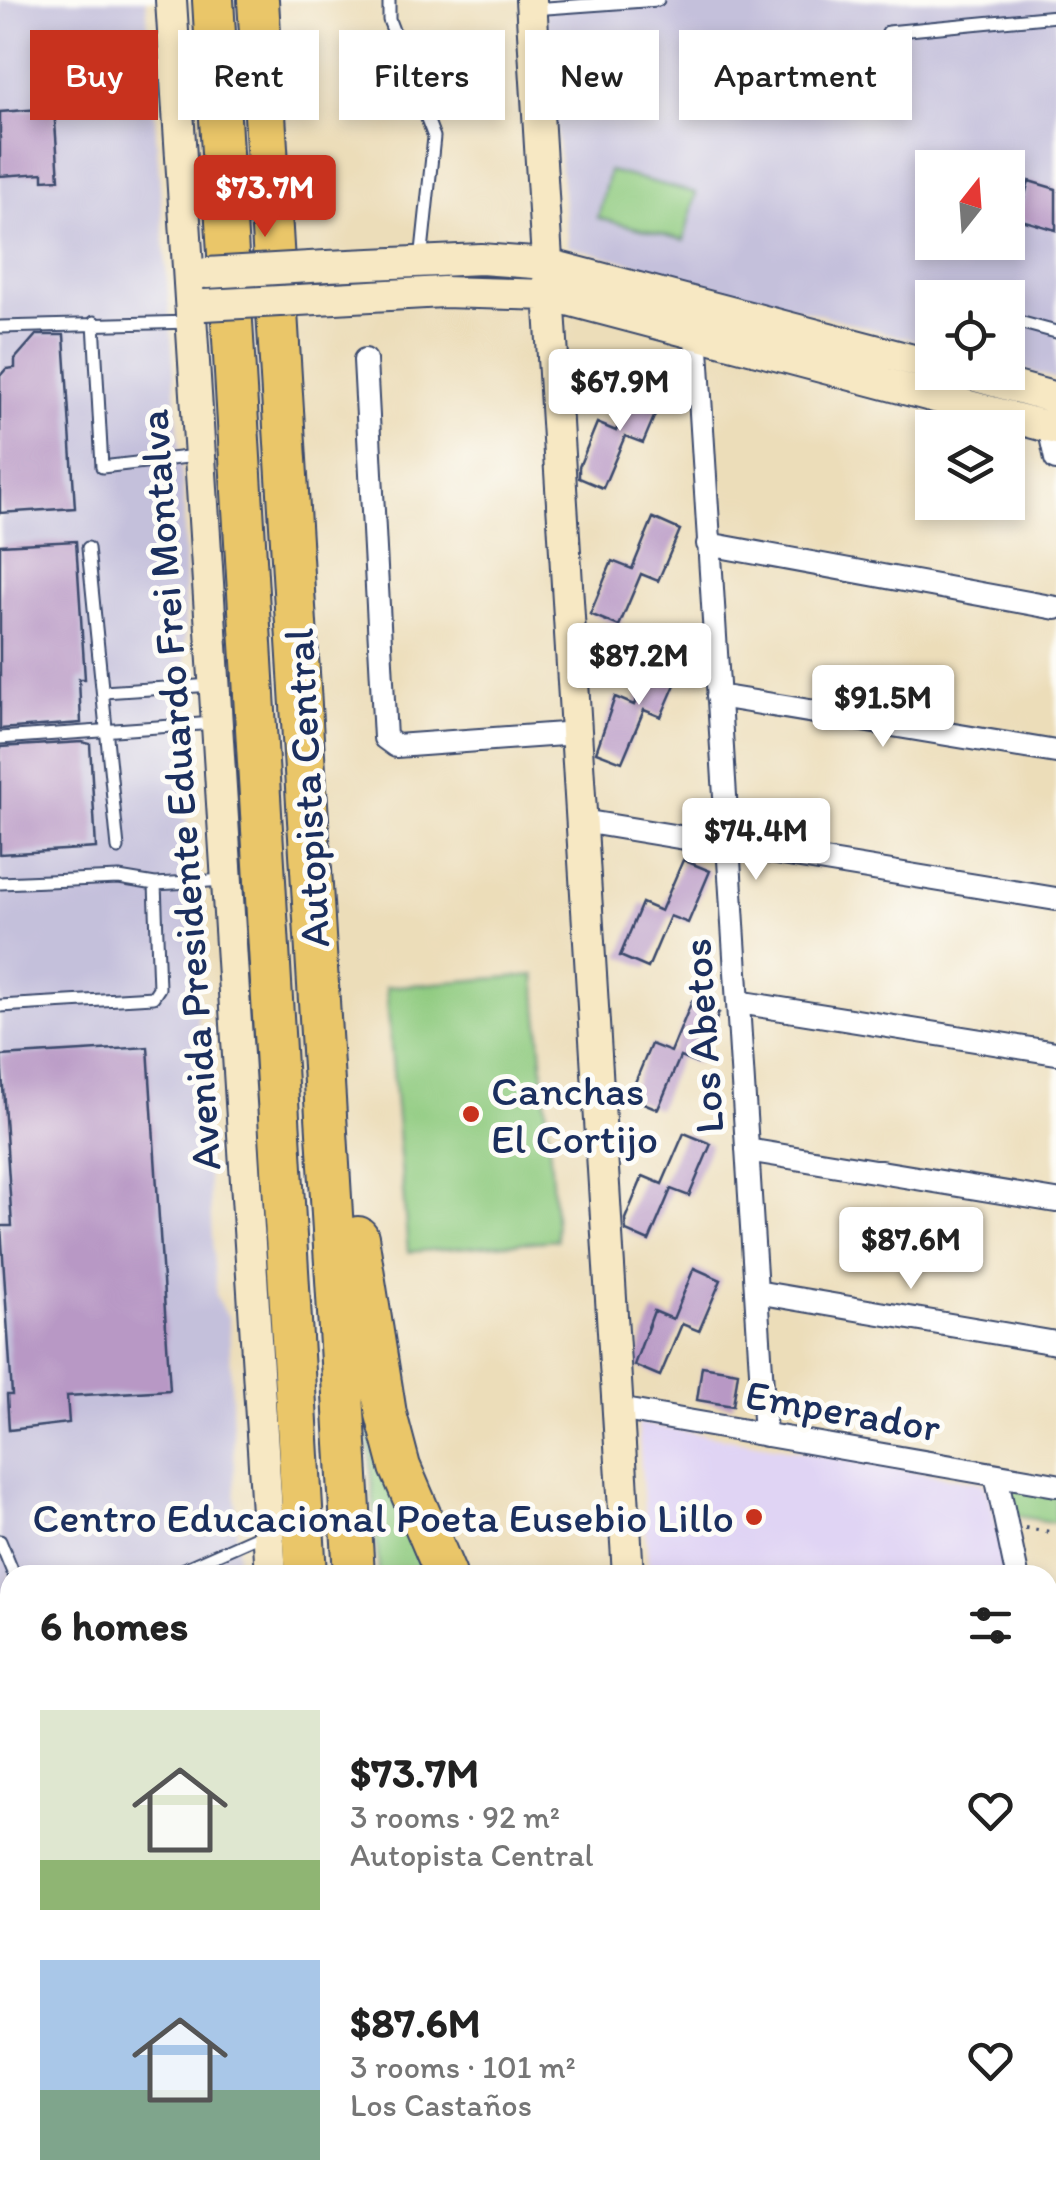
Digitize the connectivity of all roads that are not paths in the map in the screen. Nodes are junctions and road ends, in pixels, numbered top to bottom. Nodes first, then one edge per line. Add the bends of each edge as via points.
1 (171, 0) edge
2 (213, 0) edge
3 (258, 0) edge
4 (389, 0) edge
5 (658, 0) edge
6 (532, 4) edge
7 (1056, 16) edge
8 (909, 30) edge
9 (420, 260) junction
10 (547, 264) junction
11 (198, 274) junction
12 (548, 295) junction
13 (195, 311) junction
14 (94, 322) junction
15 (1025, 324) edge
16 (0, 327) edge
17 (1056, 332) edge
18 (696, 333) junction
19 (364, 360) dead end
20 (915, 361) edge
21 (915, 375) edge
22 (976, 390) edge
23 (1054, 418) edge
24 (201, 456) junction
25 (1056, 459) edge
26 (708, 544) junction
27 (88, 548) dead end
28 (1056, 608) edge
29 (215, 685) junction
30 (102, 692) junction
31 (718, 696) junction
32 (217, 723) junction
33 (106, 730) junction
34 (576, 733) junction
35 (0, 738) edge
36 (1056, 752) edge
37 (582, 821) junction
38 (728, 846) junction
39 (118, 848) dead end
40 (227, 880) junction
41 (0, 883) edge
42 (155, 884) junction
43 (1056, 899) edge
44 (738, 1002) junction
45 (0, 1006) edge
46 (1056, 1054) edge
47 (324, 1088) junction
48 (747, 1150) junction
49 (1056, 1202) edge
50 (756, 1292) junction
51 (1056, 1343) edge
52 (618, 1409) junction
53 (765, 1435) junction
54 (996, 1475) junction
55 (1056, 1485) edge
56 (269, 1532) junction
57 (0, 1540) edge
58 (10, 1565) edge
59 (193, 1565) edge
60 (274, 1565) edge
61 (275, 1565) edge
62 (353, 1565) edge
63 (442, 1565) edge
64 (627, 1565) edge
65 (1015, 1565) edge

1 - 11 main road, Avenida Presidente Eduardo Frei Montalva
2 - 61 highway, Autopista Central
3 - 47 highway, Autopista Central
4 - 9 lane via 389,20 434,137
5 - 6 lane
6 - 10 main road
7 - 8 lane
9 - 10 main road
9 - 11 main road, bridge
10 - 12 main road
10 - 20 main road
11 - 13 main road, Avenida Presidente Eduardo Frei Montalva
12 - 13 main road, bridge via 443,292
12 - 18 main road
12 - 34 main road
13 - 14 lane
13 - 24 main road, Avenida Presidente Eduardo Frei Montalva
14 - 16 lane
14 - 24 lane via 102,467
15 - 17 lane
18 - 21 main road
18 - 26 street, Los Abetos
19 - 34 street via 385,738 396,746
22 - 23 main road
23 - 25 street
24 - 29 main road, Avenida Presidente Eduardo Frei Montalva
26 - 28 street
26 - 31 street, Los Abetos
27 - 30 lane
29 - 30 lane
29 - 32 main road, Avenida Presidente Eduardo Frei Montalva
30 - 33 lane
31 - 36 street
31 - 38 street, Los Abetos
32 - 33 lane
32 - 40 main road, Avenida Presidente Eduardo Frei Montalva
33 - 35 lane
33 - 39 lane
34 - 37 main road
37 - 38 street
37 - 52 main road
38 - 43 street
38 - 44 street, Los Abetos
40 - 42 lane
40 - 56 main road, Avenida Presidente Eduardo Frei Montalva
41 - 42 lane via 119,878
42 - 45 lane via 160,988 153,997
44 - 46 street
44 - 48 street, Los Abetos
47 - 62 highway, Autopista Central
47 - 63 highway via 353,1207 386,1414 400,1467
48 - 49 street
48 - 50 street, Los Abetos
50 - 51 street
50 - 53 street, Los Abetos
52 - 53 street, Emperador
52 - 64 main road
53 - 54 street, Emperador
54 - 55 street, Emperador
54 - 65 street
56 - 59 lane
56 - 60 main road, Avenida Presidente Eduardo Frei Montalva
57 - 58 lane

